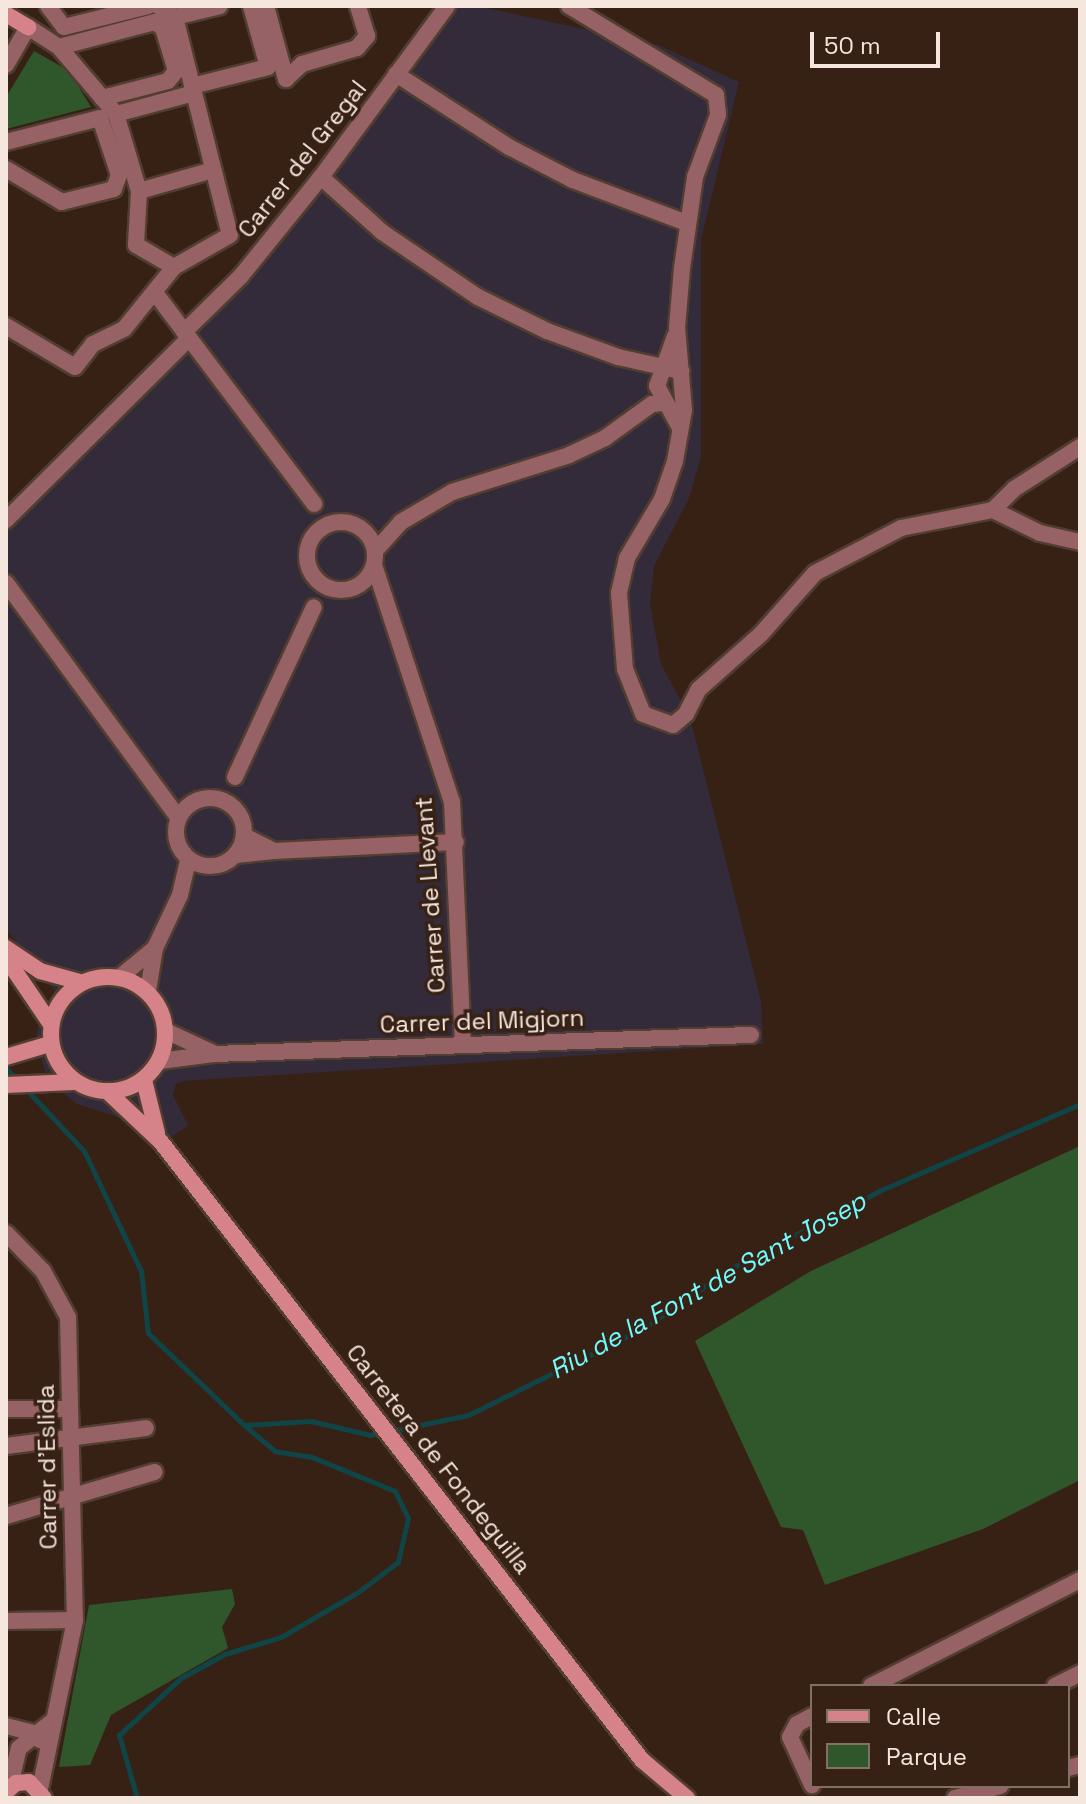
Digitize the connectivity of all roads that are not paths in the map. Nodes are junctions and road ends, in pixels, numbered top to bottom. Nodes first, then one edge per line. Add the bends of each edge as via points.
1 (48, 6) edge
2 (148, 6) edge
3 (158, 6) edge
4 (220, 6) edge
5 (251, 6) edge
6 (266, 6) edge
7 (358, 6) edge
8 (447, 6) edge
9 (569, 6) edge
10 (6, 14) edge
11 (175, 17) junction
12 (28, 27) junction
13 (59, 47) junction
14 (6, 65) edge
15 (396, 74) junction
16 (193, 90) junction
17 (102, 98) junction
18 (116, 114) junction
19 (6, 142) edge
20 (6, 169) edge
21 (213, 170) junction
22 (321, 177) junction
23 (139, 191) junction
24 (687, 223) junction
25 (174, 267) junction
26 (156, 294) junction
27 (6, 326) edge
28 (187, 335) junction
29 (666, 387) junction
30 (1080, 447) edge
31 (314, 504) junction
32 (993, 510) junction
33 (6, 520) edge
34 (338, 521) junction
35 (401, 522) junction
36 (365, 531) junction
37 (316, 532) junction
38 (1080, 542) edge
39 (375, 558) junction
40 (314, 577) junction
41 (6, 583) edge
42 (363, 583) junction
43 (332, 589) junction
44 (389, 606) junction
45 (314, 607) junction
46 (235, 777) junction
47 (212, 798) junction
48 (233, 807) junction
49 (184, 811) junction
50 (244, 836) junction
51 (456, 842) junction
52 (274, 851) junction
53 (236, 855) junction
54 (188, 859) junction
55 (206, 867) junction
56 (180, 895) junction
57 (6, 948) edge
58 (155, 948) junction
59 (6, 958) edge
60 (120, 977) junction
61 (80, 982) junction
62 (148, 991) junction
63 (50, 1023) junction
64 (166, 1031) junction
65 (751, 1035) dead end
66 (50, 1044) junction
67 (463, 1045) junction
68 (214, 1054) junction
69 (6, 1057) edge
70 (160, 1061) junction
71 (144, 1080) junction
72 (74, 1082) junction
73 (6, 1085) edge
74 (109, 1093) junction
75 (161, 1142) junction
76 (6, 1233) edge
77 (6, 1409) edge
78 (70, 1409) junction
79 (146, 1428) dead end
80 (71, 1438) junction
81 (6, 1446) edge
82 (155, 1472) dead end
83 (72, 1496) junction
84 (6, 1516) edge
85 (1080, 1580) edge
86 (75, 1620) junction
87 (6, 1621) edge
88 (1080, 1673) edge
89 (903, 1679) edge
90 (880, 1684) edge
91 (1059, 1684) edge
92 (810, 1717) edge
93 (54, 1720) junction
94 (6, 1726) edge
95 (37, 1734) junction
96 (47, 1755) junction
97 (810, 1782) edge
98 (988, 1788) edge
99 (8, 1789) edge
100 (957, 1793) edge
101 (42, 1794) edge
102 (687, 1798) edge

1 - 2 street via 64,27
3 - 11 street
4 - 11 street
5 - 16 street via 268,67
6 - 7 street via 286,79 302,64 357,48 367,36
8 - 15 street, Carrer del Gregal
9 - 24 street via 716,95 718,115 695,177
10 - 12 main road
11 - 16 street
12 - 13 street
12 - 14 street
13 - 17 street
13 - 17 street via 155,22 163,28 176,71 168,81
15 - 22 street, Carrer del Gregal
15 - 24 street via 522,154 643,209
16 - 18 street
16 - 21 street
17 - 18 street
18 - 23 street
19 - 20 street via 100,118 119,175 114,189 62,202
21 - 23 street
21 - 25 street via 230,235
22 - 28 street, Carrer del Gregal
22 - 29 street via 382,232 478,297
23 - 25 street via 136,245
24 - 29 street
25 - 26 street
26 - 27 street via 124,329 93,344 75,367
26 - 28 street
28 - 31 street
28 - 33 street, Carrer del Gregal
29 - 32 street via 682,418 675,461 662,499 627,558 619,593 619,632 633,695 643,714 673,725 686,714 699,689 761,634 815,573 901,528
29 - 35 street via 632,418 569,455 452,492
30 - 32 street via 1014,489
31 - 34 street
31 - 37 street
32 - 38 street via 1040,533
34 - 36 street
34 - 37 street
35 - 36 street
35 - 39 street
36 - 39 street
37 - 40 street via 307,549
39 - 42 street
39 - 44 street, Carrer de Llevant
40 - 43 street
40 - 45 street
41 - 49 street via 159,788
42 - 43 street
42 - 44 street
43 - 45 street
44 - 51 street, Carrer de Llevant via 445,776
45 - 46 street
46 - 47 street
46 - 48 street
47 - 48 street
47 - 49 street
48 - 50 street
49 - 54 street via 177,844
50 - 52 street
50 - 53 street
51 - 52 street
51 - 67 street, Carrer de Llevant
52 - 53 street
53 - 55 street
54 - 55 street
54 - 56 street
55 - 56 street
56 - 58 street
57 - 61 main road via 40,971
58 - 60 street
58 - 62 street
59 - 63 main road
60 - 61 main road
60 - 62 main road
61 - 63 main road via 61,999
62 - 64 main road via 161,1009
63 - 66 main road
64 - 68 street, Carrer del Migjorn
64 - 70 main road
65 - 67 street, Carrer del Migjorn
66 - 69 main road
66 - 72 main road via 58,1066
67 - 68 street, Carrer del Migjorn
68 - 70 street, Carrer del Migjorn
70 - 71 main road
71 - 74 main road
71 - 75 main road, Carretera de Fondeguilla
72 - 73 main road
72 - 74 main road
74 - 75 main road, Carretera de Fondeguilla
75 - 102 main road, Carretera de Fondeguilla via 642,1760
76 - 78 street, Carrer d'Eslida via 43,1271 68,1317
77 - 78 street
78 - 80 street, Carrer d'Eslida
79 - 80 street
80 - 81 street
80 - 83 street, Carrer d'Eslida
82 - 83 street
83 - 84 street
83 - 86 street, Carrer d'Eslida
85 - 89 street
86 - 87 street
86 - 93 street, Carrer d'Eslida
88 - 91 street
89 - 90 street
92 - 97 street via 797,1724 790,1737
93 - 95 street
93 - 96 street, Carrer d'Eslida
94 - 95 street
95 - 96 street
95 - 99 street via 19,1748
96 - 101 street, Carrer d'Eslida
98 - 100 street
99 - 101 main road via 29,1782

